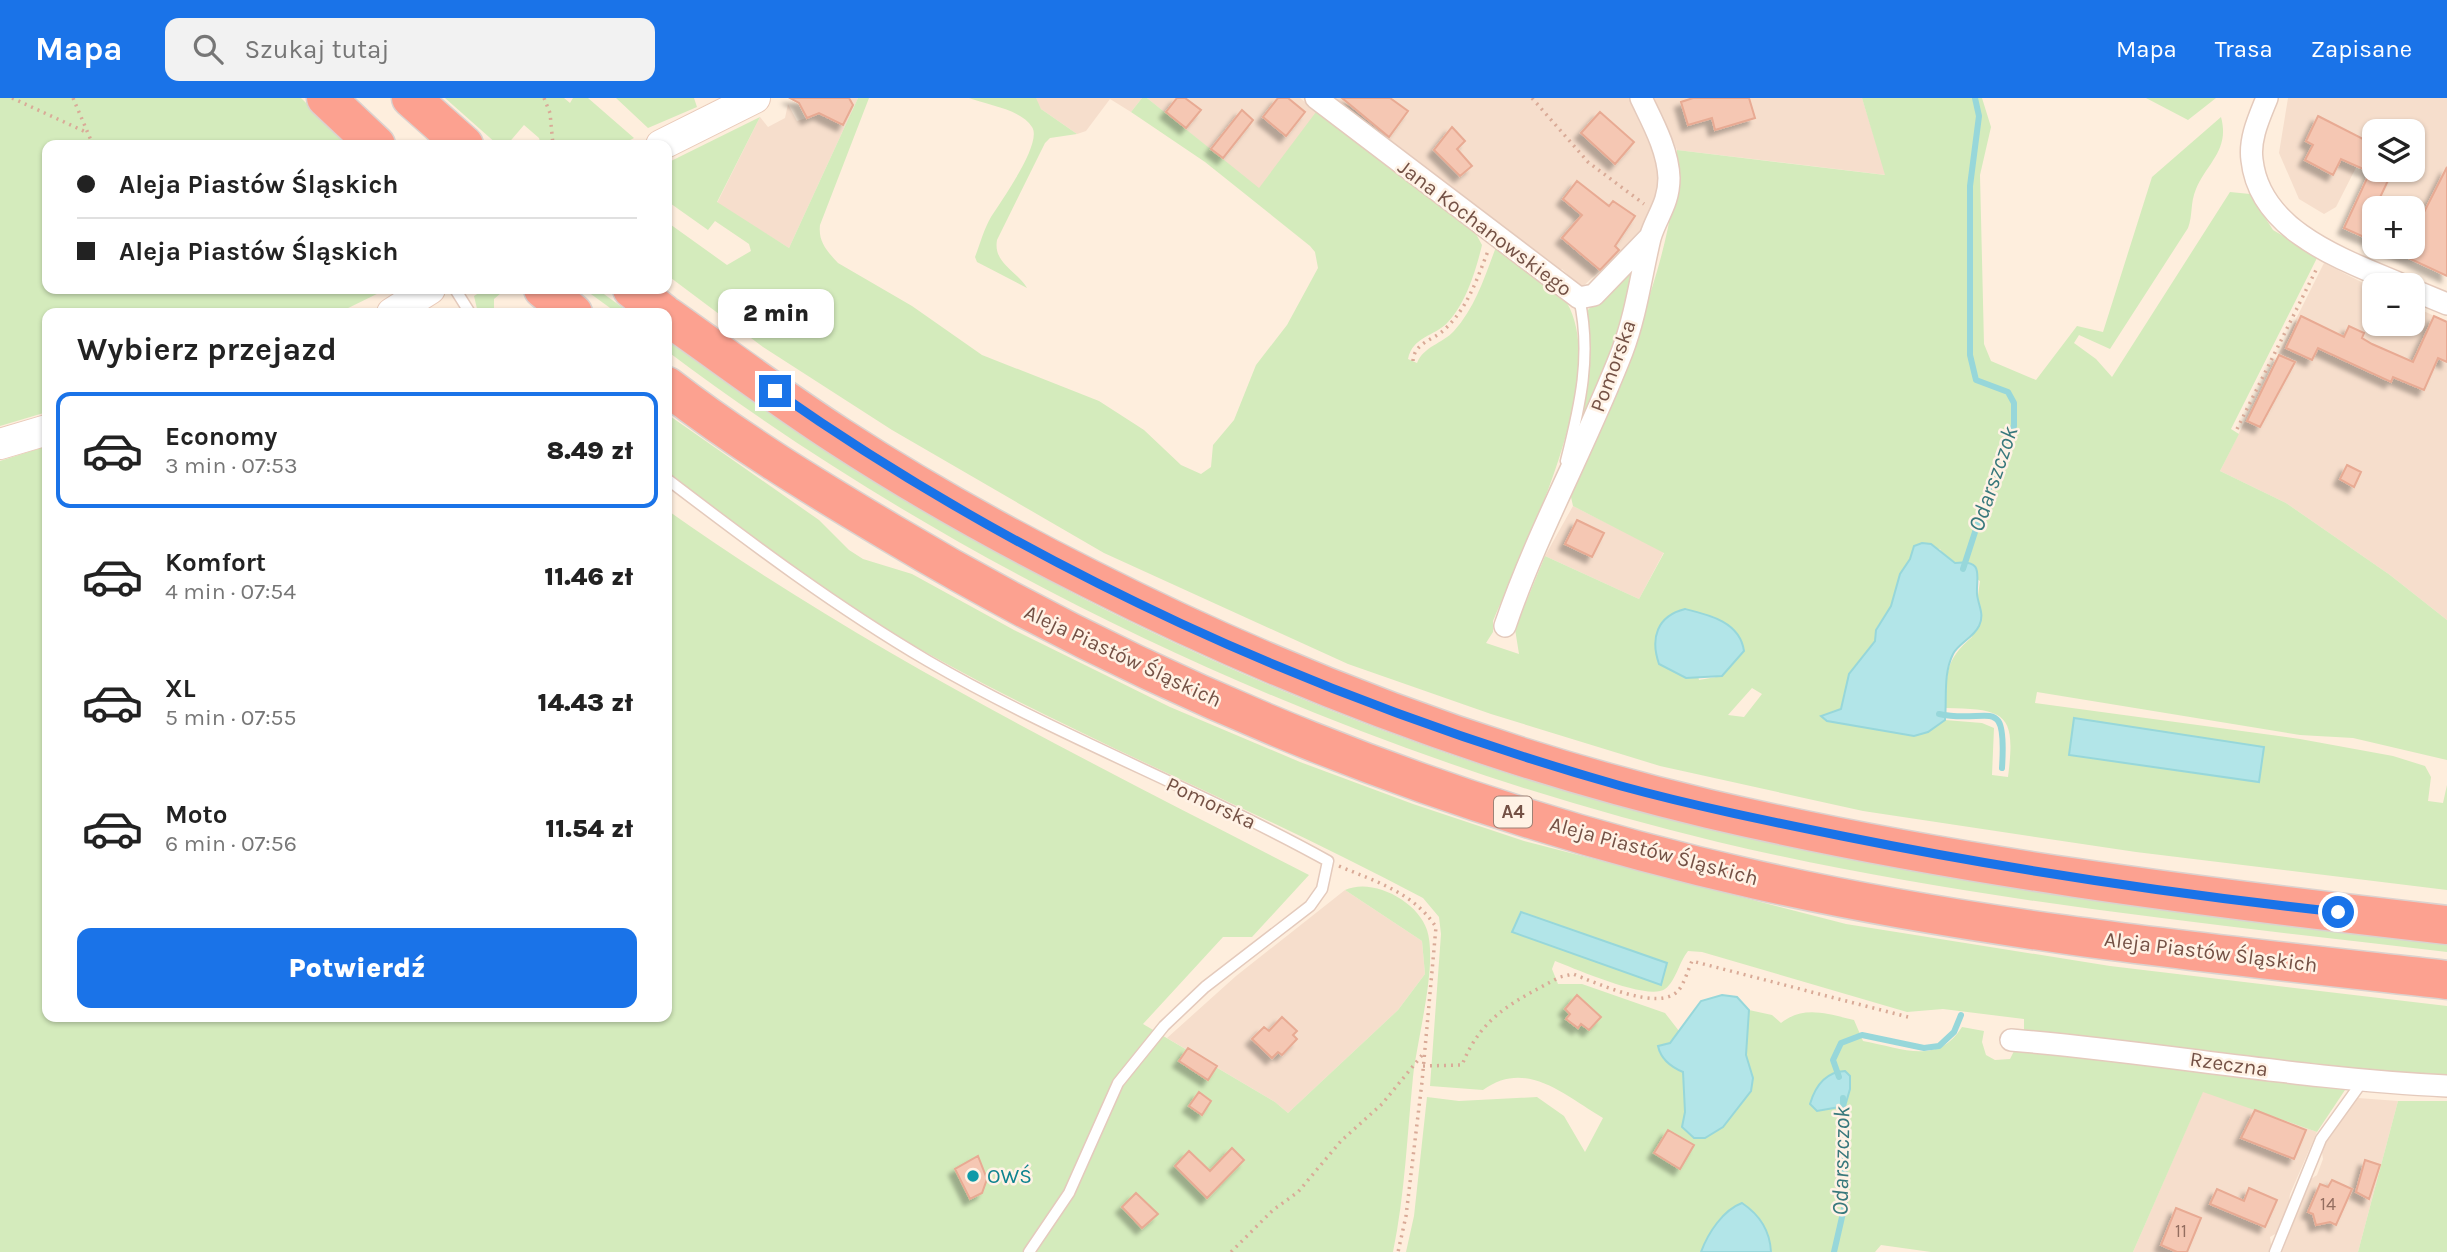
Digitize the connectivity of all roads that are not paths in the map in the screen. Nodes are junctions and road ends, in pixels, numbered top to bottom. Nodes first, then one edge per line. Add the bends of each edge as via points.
1 (326, 98) edge
2 (411, 98) edge
3 (755, 98) edge
4 (1315, 98) edge
5 (1641, 98) edge
6 (2267, 98) edge
7 (716, 107) edge
8 (371, 140) edge
9 (458, 140) edge
10 (669, 140) edge
11 (1650, 237) junction
12 (2377, 273) edge
13 (422, 294) edge
14 (638, 294) edge
15 (2425, 295) edge
16 (1579, 298) junction
17 (2447, 304) edge
18 (400, 308) edge
19 (656, 308) edge
20 (672, 320) edge
21 (672, 389) edge
22 (42, 431) edge
23 (0, 444) edge
24 (672, 483) edge
25 (1553, 509) junction
26 (1505, 626) dead end
27 (2447, 925) edge
28 (2447, 980) edge
29 (2011, 1040) dead end
30 (2362, 1082) junction
31 (2447, 1086) edge
32 (1029, 1252) edge
33 (2275, 1252) edge

1 - 8 highway
2 - 9 highway
3 - 7 street
4 - 16 street, Jana Kochanowskiego
5 - 11 street, Pomorska via 1664,149 1668,170 1662,214
6 - 12 street via 2255,129 2252,159 2256,179 2274,209 2300,235
7 - 10 street
11 - 16 street, Jana Kochanowskiego via 1594,295
11 - 25 street, Pomorska via 1623,350
13 - 18 street
14 - 19 highway
15 - 17 street
16 - 25 lane via 1585,330 1582,397
20 - 27 highway via 839,436 1033,550 1211,636 1435,727 1699,806 1910,850 2020,870
21 - 28 highway, Aleja Piastów Śląskich / A4 via 813,486 1056,627 1271,724 1443,790 1656,856 1862,901 2115,942
22 - 23 street
24 - 32 lane, Pomorska via 817,591 931,663 1328,861 1322,889 1310,906 1205,987 1164,1026 1118,1083 1069,1194
25 - 26 street, Pomorska
29 - 30 street, Rzeczna via 2122,1049
30 - 31 street, Rzeczna
30 - 33 lane via 2321,1139

